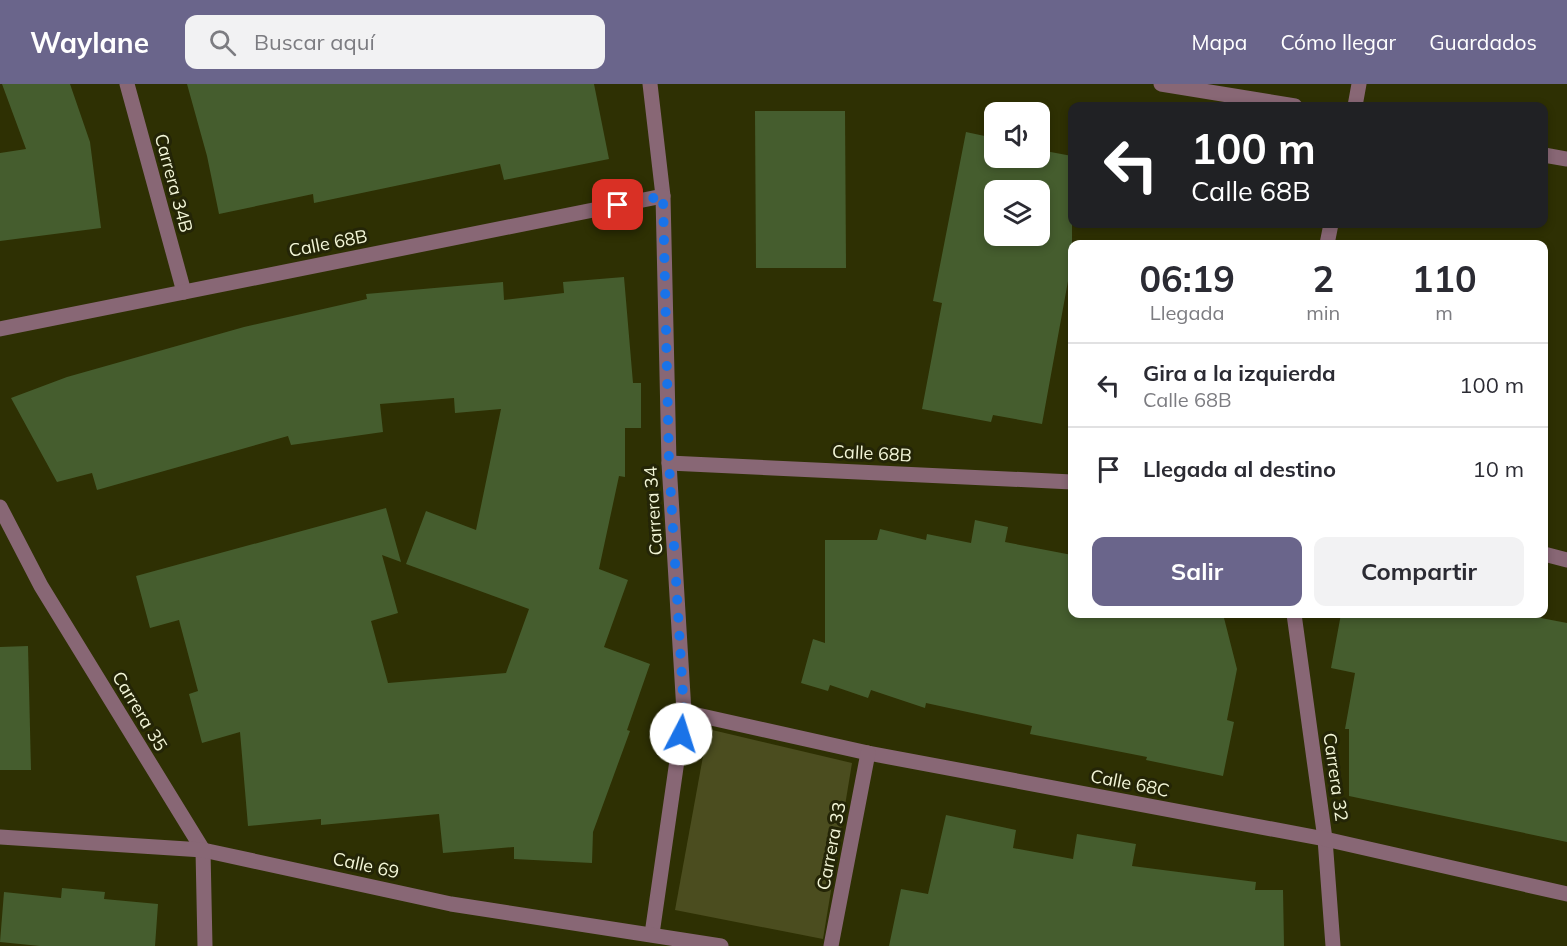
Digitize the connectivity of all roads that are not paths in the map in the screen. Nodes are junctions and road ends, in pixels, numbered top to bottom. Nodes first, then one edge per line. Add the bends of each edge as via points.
1 (127, 84) edge
2 (650, 84) edge
3 (1161, 84) edge
4 (1359, 84) edge
5 (1271, 102) edge
6 (1356, 102) edge
7 (1548, 155) edge
8 (1567, 159) edge
9 (663, 196) junction
10 (184, 292) junction
11 (0, 329) edge
12 (669, 463) junction
13 (1068, 482) edge
14 (0, 507) edge
15 (1548, 555) edge
16 (1567, 560) edge
17 (1295, 618) edge
18 (684, 712) junction
19 (868, 753) junction
20 (0, 837) edge
21 (1325, 839) junction
22 (203, 850) junction
23 (1567, 894) edge
24 (652, 934) junction
25 (205, 946) edge
26 (722, 946) edge
27 (831, 946) edge
28 (1333, 946) edge

1 - 10 street, Carrera 34B
2 - 9 street, Carrera 34
3 - 5 street
4 - 6 street
7 - 8 street
9 - 10 street, Calle 68B
9 - 12 street, Carrera 34
10 - 11 street, Calle 68B
12 - 13 street, Calle 68B
12 - 18 street, Carrera 34
14 - 22 street, Carrera 35 via 41,586
15 - 16 street
17 - 21 street, Carrera 32
18 - 19 street, Calle 68C
18 - 24 street, Carrera 34
19 - 21 street, Calle 68C
19 - 27 street, Carrera 33
20 - 22 street, Calle 69
21 - 23 street, Calle 68C
21 - 28 street, Carrera 32
22 - 24 street, Calle 69 via 451,904
22 - 25 street
24 - 26 street, Calle 69

